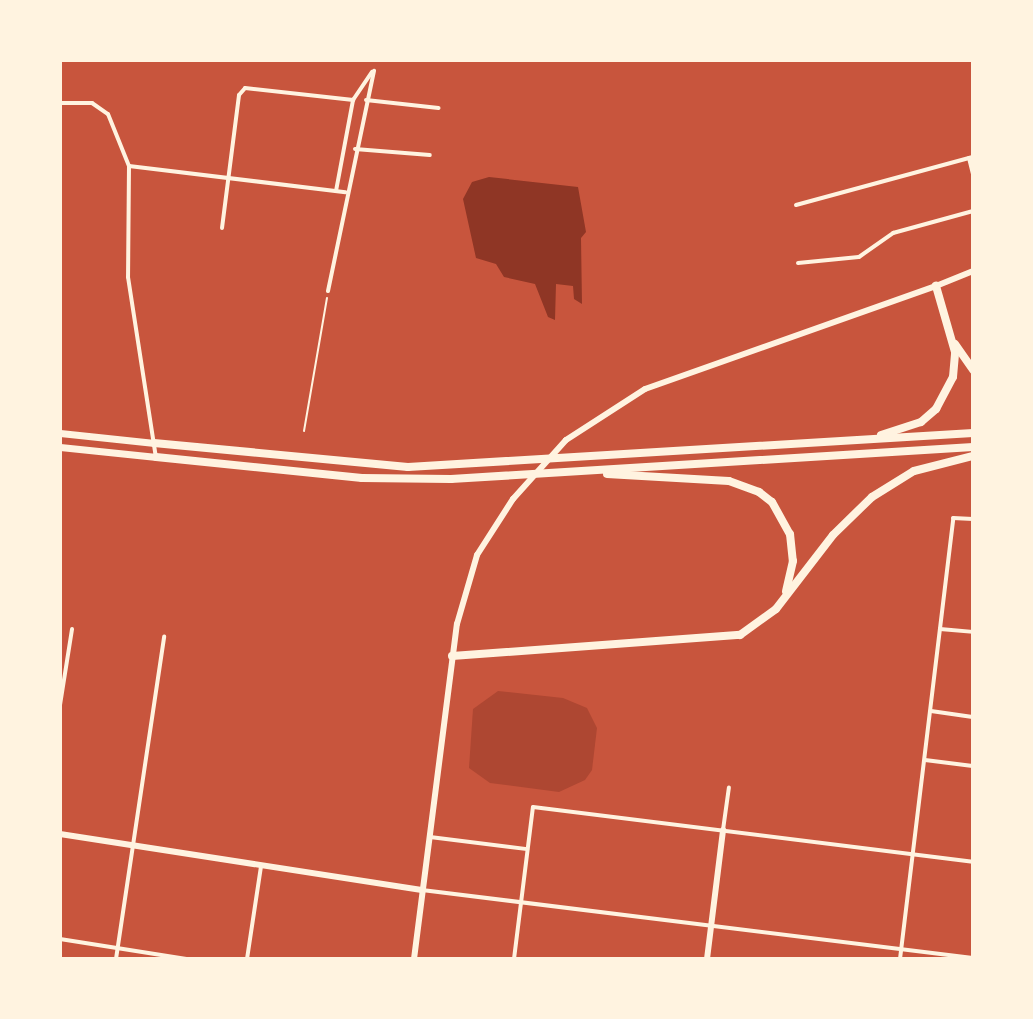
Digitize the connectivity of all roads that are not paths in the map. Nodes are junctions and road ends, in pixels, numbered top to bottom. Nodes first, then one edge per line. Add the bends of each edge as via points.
1 (353, 100) junction
2 (366, 100) junction
3 (60, 103) edge
4 (439, 108) dead end
5 (355, 149) junction
6 (430, 155) dead end
7 (971, 157) edge
8 (129, 166) junction
9 (973, 174) edge
10 (228, 176) junction
11 (336, 191) junction
12 (345, 192) junction
13 (796, 205) dead end
14 (973, 211) edge
15 (222, 228) dead end
16 (798, 263) dead end
17 (973, 271) edge
18 (936, 286) junction
19 (328, 291) road end
20 (951, 338) junction
21 (973, 370) edge
22 (60, 433) edge
23 (973, 433) edge
24 (154, 443) junction
25 (773, 446) junction
26 (60, 447) edge
27 (973, 447) edge
28 (973, 456) edge
29 (156, 457) junction
30 (560, 472) junction
31 (973, 519) edge
32 (783, 601) junction
33 (72, 629) dead end
34 (940, 629) junction
35 (973, 632) edge
36 (164, 637) dead end
37 (452, 656) junction
38 (60, 705) edge
39 (931, 711) junction
40 (973, 717) edge
41 (925, 760) junction
42 (973, 766) edge
43 (729, 787) dead end
44 (723, 830) junction
45 (60, 834) edge
46 (427, 837) junction
47 (133, 846) junction
48 (527, 849) junction
49 (913, 855) junction
50 (973, 862) edge
51 (261, 866) junction
52 (422, 890) junction
53 (521, 903) junction
54 (712, 926) junction
55 (60, 939) edge
56 (117, 948) junction
57 (901, 949) junction
58 (973, 958) edge
59 (116, 959) edge
60 (186, 959) edge
61 (247, 959) edge
62 (414, 959) edge
63 (514, 959) edge
64 (707, 959) edge
65 (900, 959) edge

1 - 2 street via 374,71
1 - 10 street via 245,88 239,95
1 - 11 street
2 - 4 street
2 - 5 street
3 - 8 street via 92,103 108,114
5 - 6 street
5 - 12 street
7 - 9 street
7 - 13 street
8 - 10 street
8 - 24 street via 128,277
10 - 11 street
10 - 15 street
11 - 12 street
12 - 19 street
14 - 16 street via 893,233 859,257
17 - 18 main road
18 - 20 highway
18 - 37 main road via 645,389 583,426 538,469 492,528 469,574
20 - 21 highway
20 - 25 highway via 953,377 936,409 921,422 879,435
22 - 24 main road
23 - 25 highway
24 - 25 highway via 382,466
24 - 29 street
26 - 29 main road
27 - 30 highway
28 - 32 highway via 914,471 872,497 833,535
29 - 30 highway via 362,478
30 - 32 highway via 706,479 759,492 772,502 790,534 793,561
31 - 34 street via 953,518
32 - 37 highway via 762,624 725,638
33 - 38 street
34 - 35 street
34 - 39 street
36 - 47 street
37 - 46 main road
39 - 40 street
39 - 41 street
41 - 42 street
41 - 49 street
43 - 44 street
44 - 48 street via 533,807
44 - 49 street
44 - 54 main road
45 - 47 main road
46 - 48 street
46 - 52 main road
47 - 51 main road
47 - 56 street
48 - 53 street
49 - 50 street
49 - 57 street
51 - 52 main road
51 - 61 street
52 - 53 street
52 - 62 main road
53 - 54 street
53 - 63 street
54 - 57 street
54 - 64 main road
55 - 56 street
56 - 59 street
56 - 60 street
57 - 58 street
57 - 65 street

